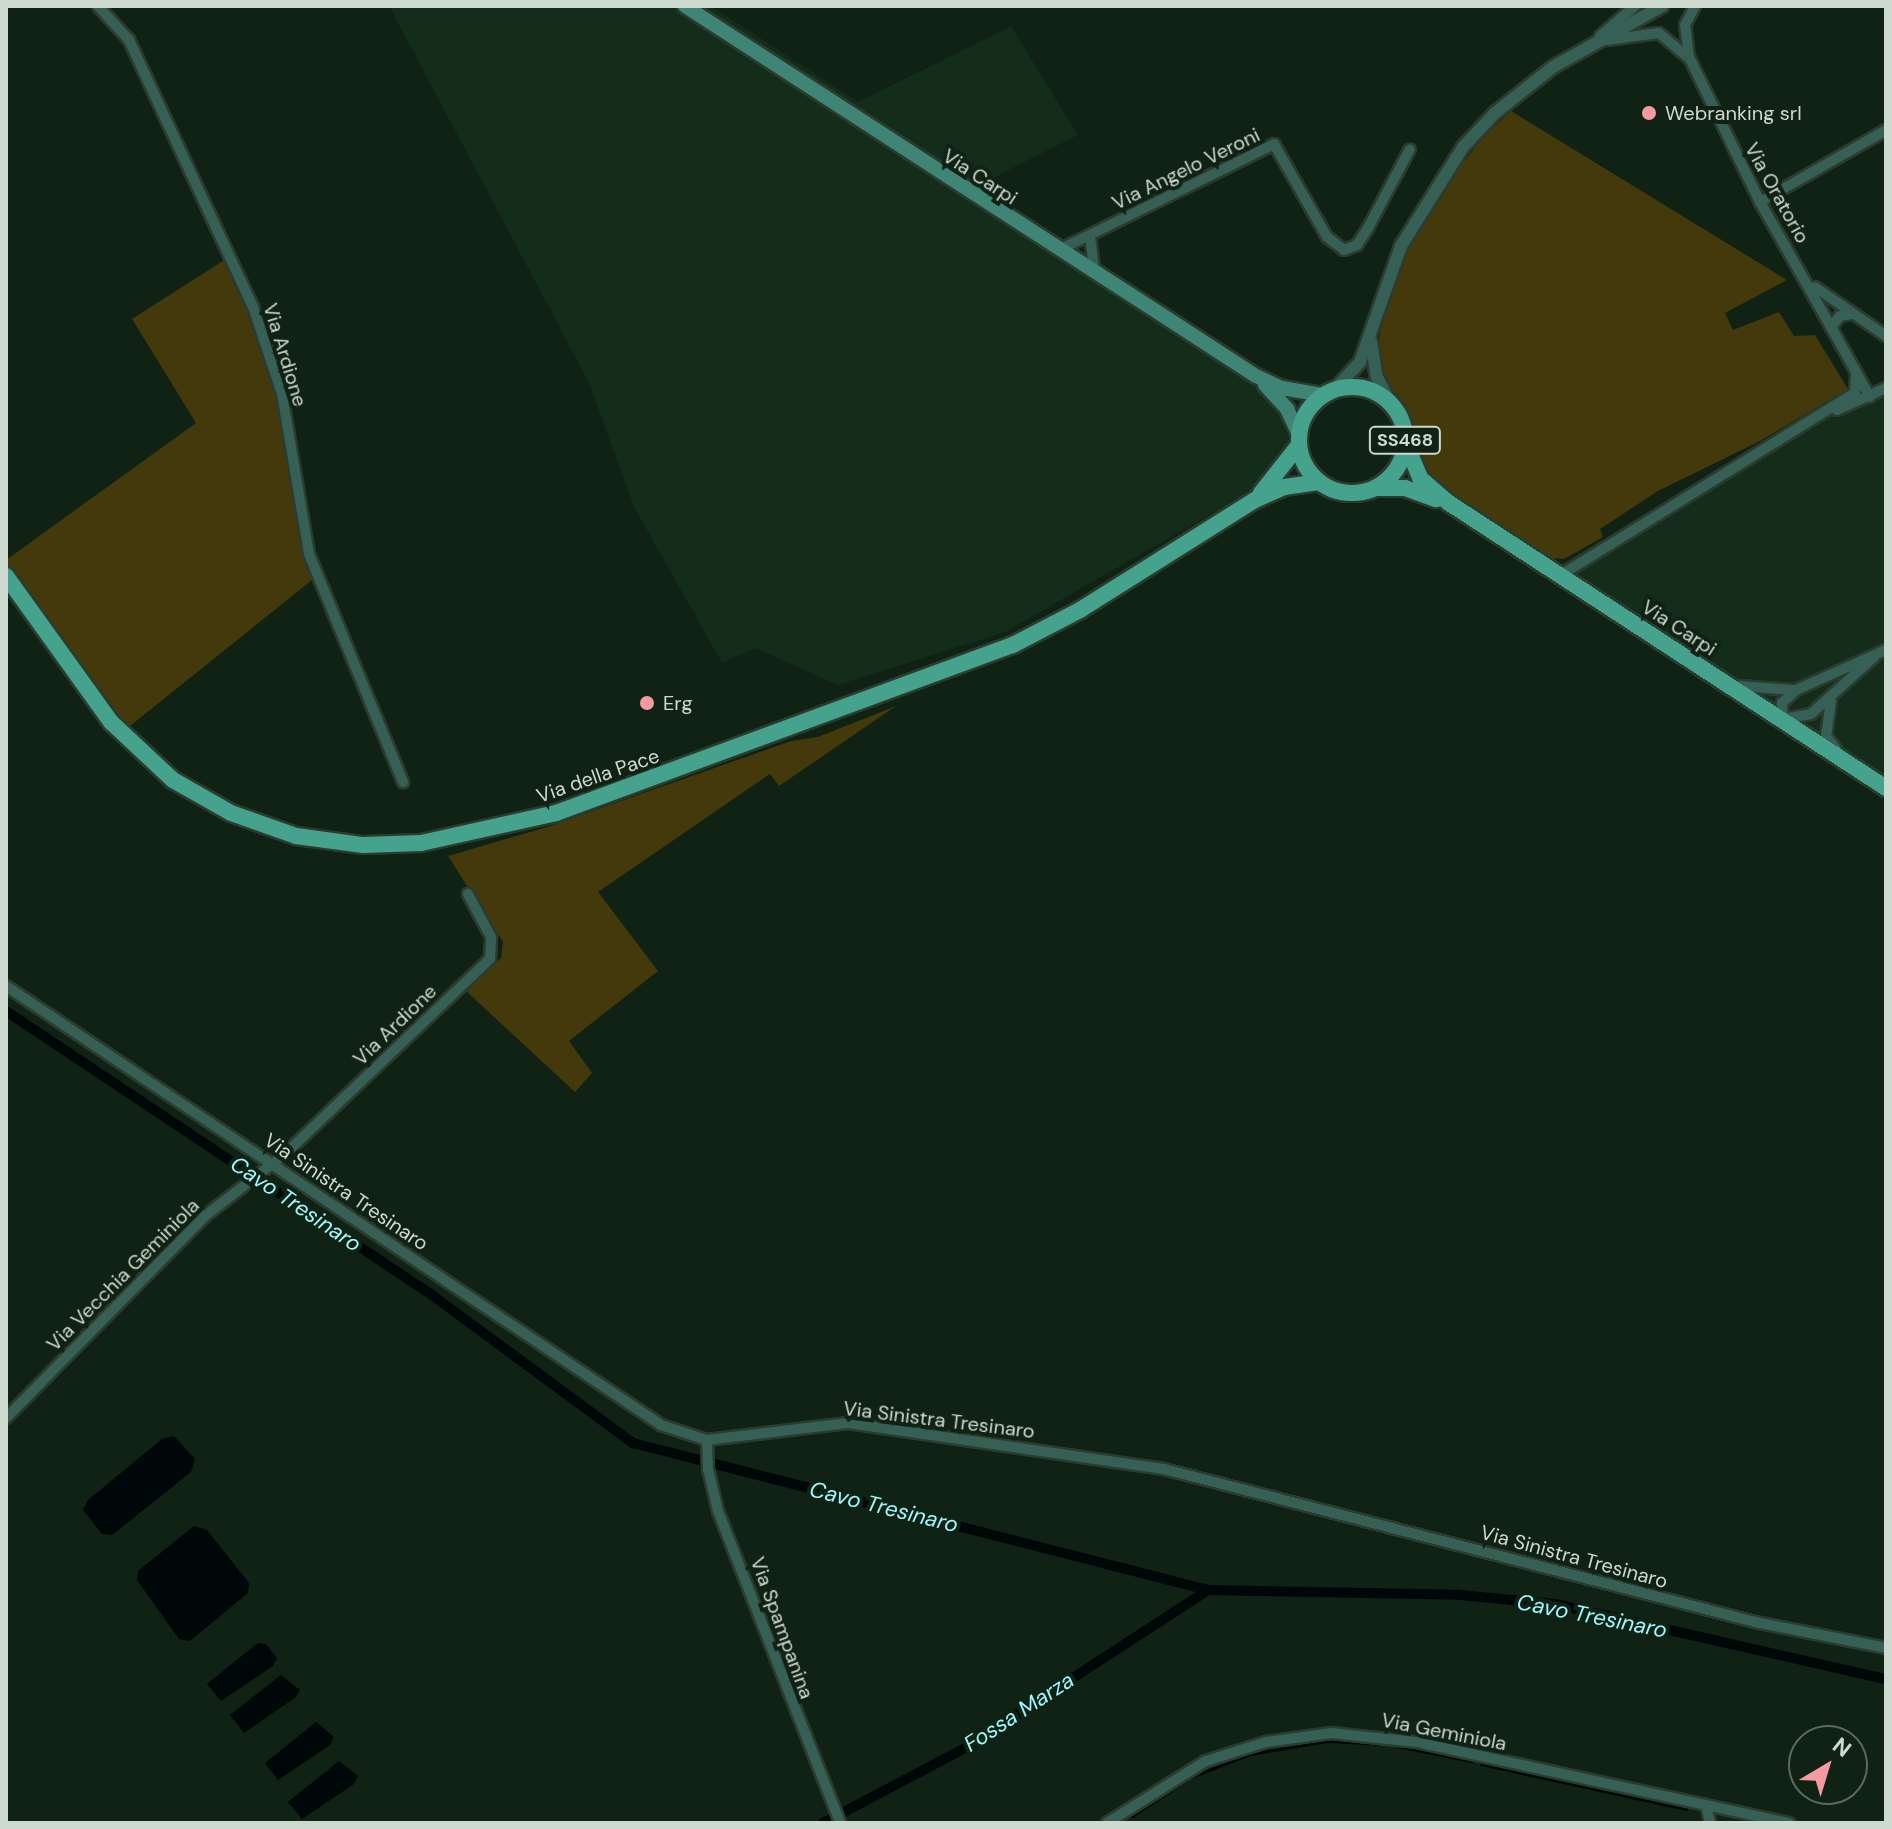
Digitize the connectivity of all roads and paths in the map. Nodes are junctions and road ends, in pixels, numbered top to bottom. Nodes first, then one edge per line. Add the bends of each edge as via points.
1 (98, 6) edge
2 (685, 6) edge
3 (1635, 6) edge
4 (1662, 6) edge
5 (1695, 6) edge
6 (1593, 43) junction
7 (1690, 59) junction
8 (1886, 130) edge
9 (1410, 149) dead end
10 (1760, 202) junction
11 (1090, 236) junction
12 (1058, 250) junction
13 (1797, 267) junction
14 (1096, 274) junction
15 (1852, 314) junction
16 (1831, 327) junction
17 (1370, 334) junction
18 (1886, 336) edge
19 (1856, 372) junction
20 (1256, 376) junction
21 (1886, 388) edge
22 (1329, 392) junction
23 (1870, 397) junction
24 (1390, 402) junction
25 (1821, 416) junction
26 (1298, 439) junction
27 (1405, 442) junction
28 (1319, 482) junction
29 (1375, 488) junction
30 (1255, 500) junction
31 (1449, 503) junction
32 (1561, 575) junction
33 (6, 576) edge
34 (1886, 650) edge
35 (1874, 657) junction
36 (1728, 683) junction
37 (1796, 690) junction
38 (1831, 699) junction
39 (1783, 719) junction
40 (1852, 765) junction
41 (403, 782) dead end
42 (1886, 788) edge
43 (468, 894) dead end
44 (6, 986) edge
45 (269, 1165) junction
46 (6, 1418) edge
47 (707, 1440) junction
48 (1886, 1648) edge
49 (1706, 1805) junction
50 (839, 1821) edge
51 (1107, 1823) edge
52 (1710, 1823) edge
53 (1789, 1823) edge

1 - 41 street, Via Ardione via 129,40 253,307 282,394 309,554
2 - 12 main road, Via Carpi
3 - 6 street
4 - 6 street
5 - 7 street via 1685,25
6 - 7 street, Via Oratorio via 1659,33
6 - 17 street via 1495,113 1448,166 1401,246
7 - 10 street, Via Oratorio
8 - 10 street
9 - 11 street, Via Angelo Veroni via 1357,245 1344,250 1327,237 1274,144
10 - 13 street, Via Oratorio
11 - 12 street, Via Angelo Veroni
11 - 14 street via 1089,258
12 - 14 main road, Via Carpi
13 - 15 street, Via Oratorio
13 - 16 street, Via Oratorio
14 - 20 main road, Via Carpi
15 - 16 street via 1840,316
15 - 18 street, Via Oratorio
16 - 19 street, Via Oratorio
17 - 22 street via 1360,362
17 - 24 street via 1377,377
19 - 23 street, Via Oratorio
19 - 25 street via 1855,393
20 - 22 main road, Via Carpi via 1282,388
20 - 26 main road, Via Carpi via 1281,400
21 - 23 street
22 - 24 main road, Via Carpi / SS468 via 1370,389
22 - 26 main road via 1306,411
23 - 25 street
24 - 27 main road, Via Carpi / SS468
25 - 32 street
26 - 28 main road, Via Carpi via 1305,466
26 - 30 main road, Via della Pace
27 - 29 main road, SS468 via 1396,469
27 - 31 main road, Via Carpi / SS468 via 1420,478
28 - 29 main road, Via Carpi / SS468 via 1346,493
28 - 30 main road, Via della Pace / SS468 via 1284,487
29 - 31 main road, Via Carpi / SS468 via 1405,488
30 - 33 main road, Via della Pace via 1080,610 1013,645 556,813 478,834 401,845 328,842 281,832 231,813 173,780 111,722
31 - 32 main road, Via Carpi / SS468
32 - 36 main road, Via Carpi / SS468
34 - 35 street
35 - 37 street
35 - 38 street
36 - 37 street via 1762,691
36 - 39 main road, Via Carpi / SS468
37 - 39 street via 1782,703
38 - 39 street via 1803,719
38 - 40 street via 1826,736
39 - 40 main road, Via Carpi / SS468
40 - 42 main road, Via Carpi / SS468
43 - 45 street, Via Ardione via 491,937 490,959
44 - 45 street, Via Sinistra Tresinaro
45 - 46 street, Via Vecchia Geminiola
45 - 47 street, Via Sinistra Tresinaro via 661,1425
47 - 48 street, Via Sinistra Tresinaro via 848,1423 1164,1469 1755,1622
47 - 50 street, Via Spampanina via 718,1511
49 - 51 street, Via Geminiola via 1417,1742 1331,1733 1266,1742 1206,1761
49 - 52 street
49 - 53 street, Via Geminiola

